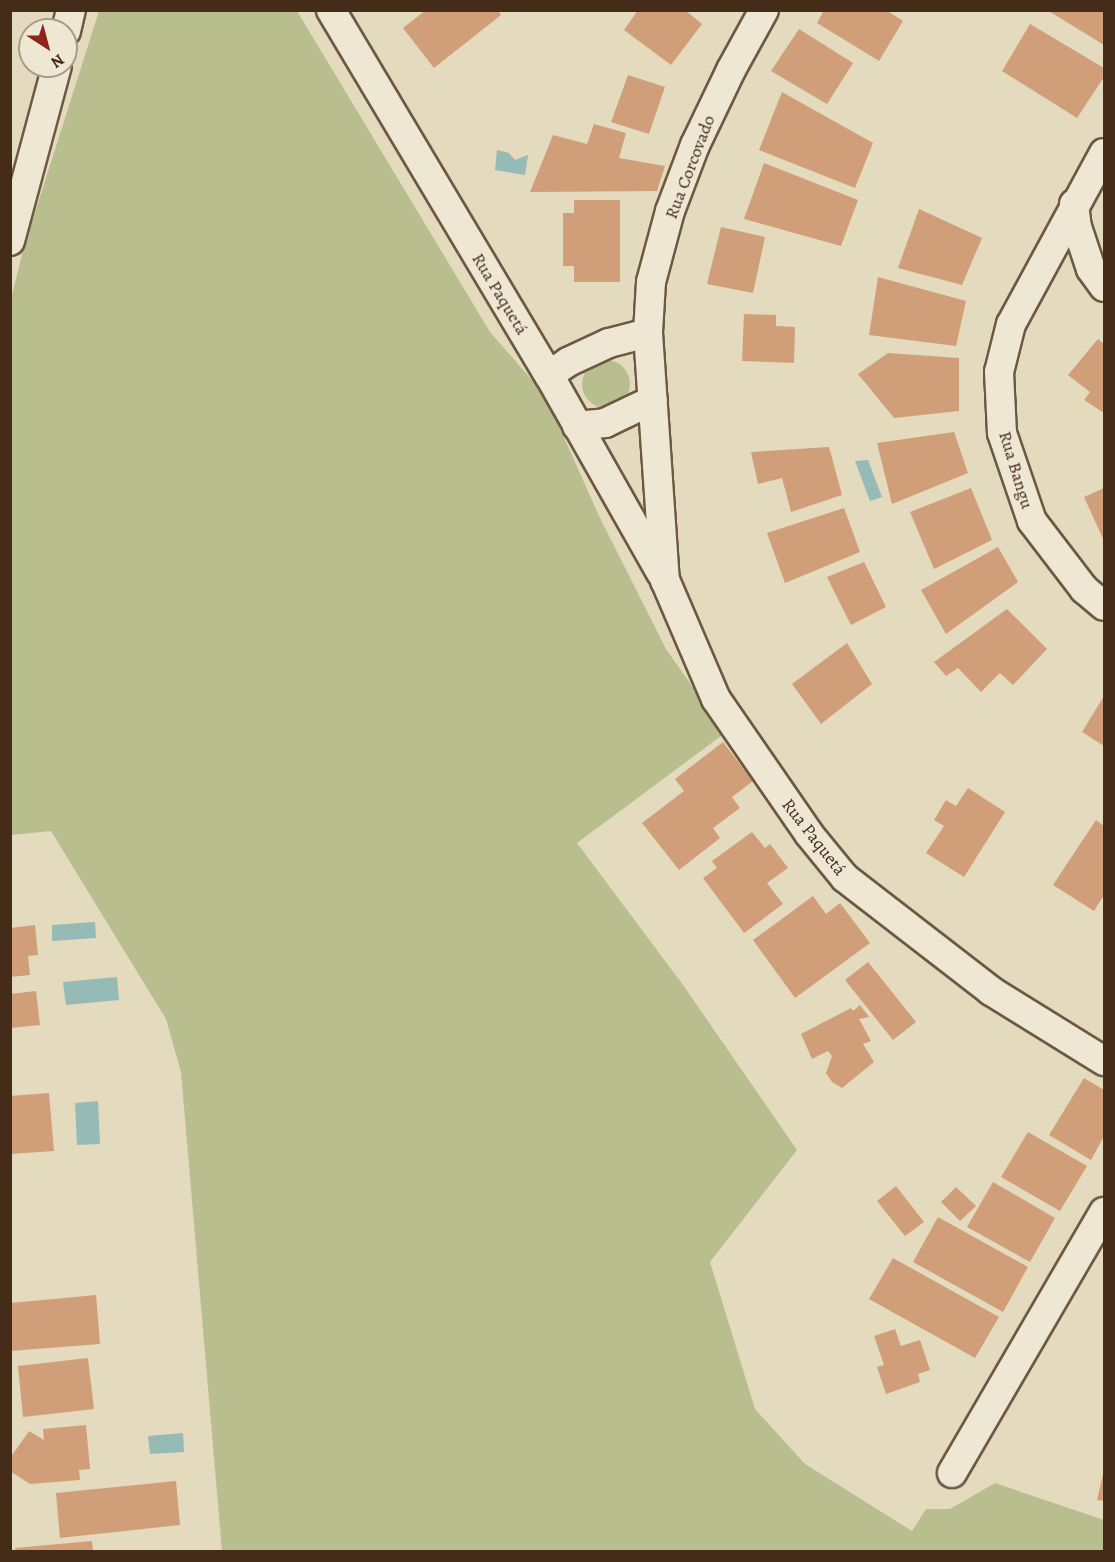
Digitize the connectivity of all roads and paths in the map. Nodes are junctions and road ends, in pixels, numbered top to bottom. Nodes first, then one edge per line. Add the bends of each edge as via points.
1 (331, 10) edge
2 (764, 10) edge
3 (54, 78) edge
4 (1104, 153) edge
5 (1074, 204) junction
6 (10, 241) edge
7 (1104, 287) edge
8 (648, 333) junction
9 (549, 375) junction
10 (653, 400) junction
11 (577, 426) junction
12 (665, 580) junction
13 (1104, 606) edge
14 (1104, 1061) edge
15 (1104, 1212) edge
16 (952, 1473) dead end

1 - 9 street, Rua Paquetá
2 - 8 street, Rua Corcovado via 700,134 670,211 651,282
3 - 6 street
4 - 5 street, Rua Bangu
5 - 7 street via 1091,269
5 - 13 street, Rua Bangu via 1055,249 1011,324 999,372 1002,433 1032,521 1084,589
8 - 9 street via 609,343
8 - 10 street, Rua Paquetá
9 - 11 street, Rua Paquetá
10 - 11 street via 604,423
10 - 12 street, Rua Paquetá
11 - 12 street, Rua Paquetá
12 - 14 street, Rua Paquetá via 716,699 796,816 845,878 991,991
15 - 16 street

